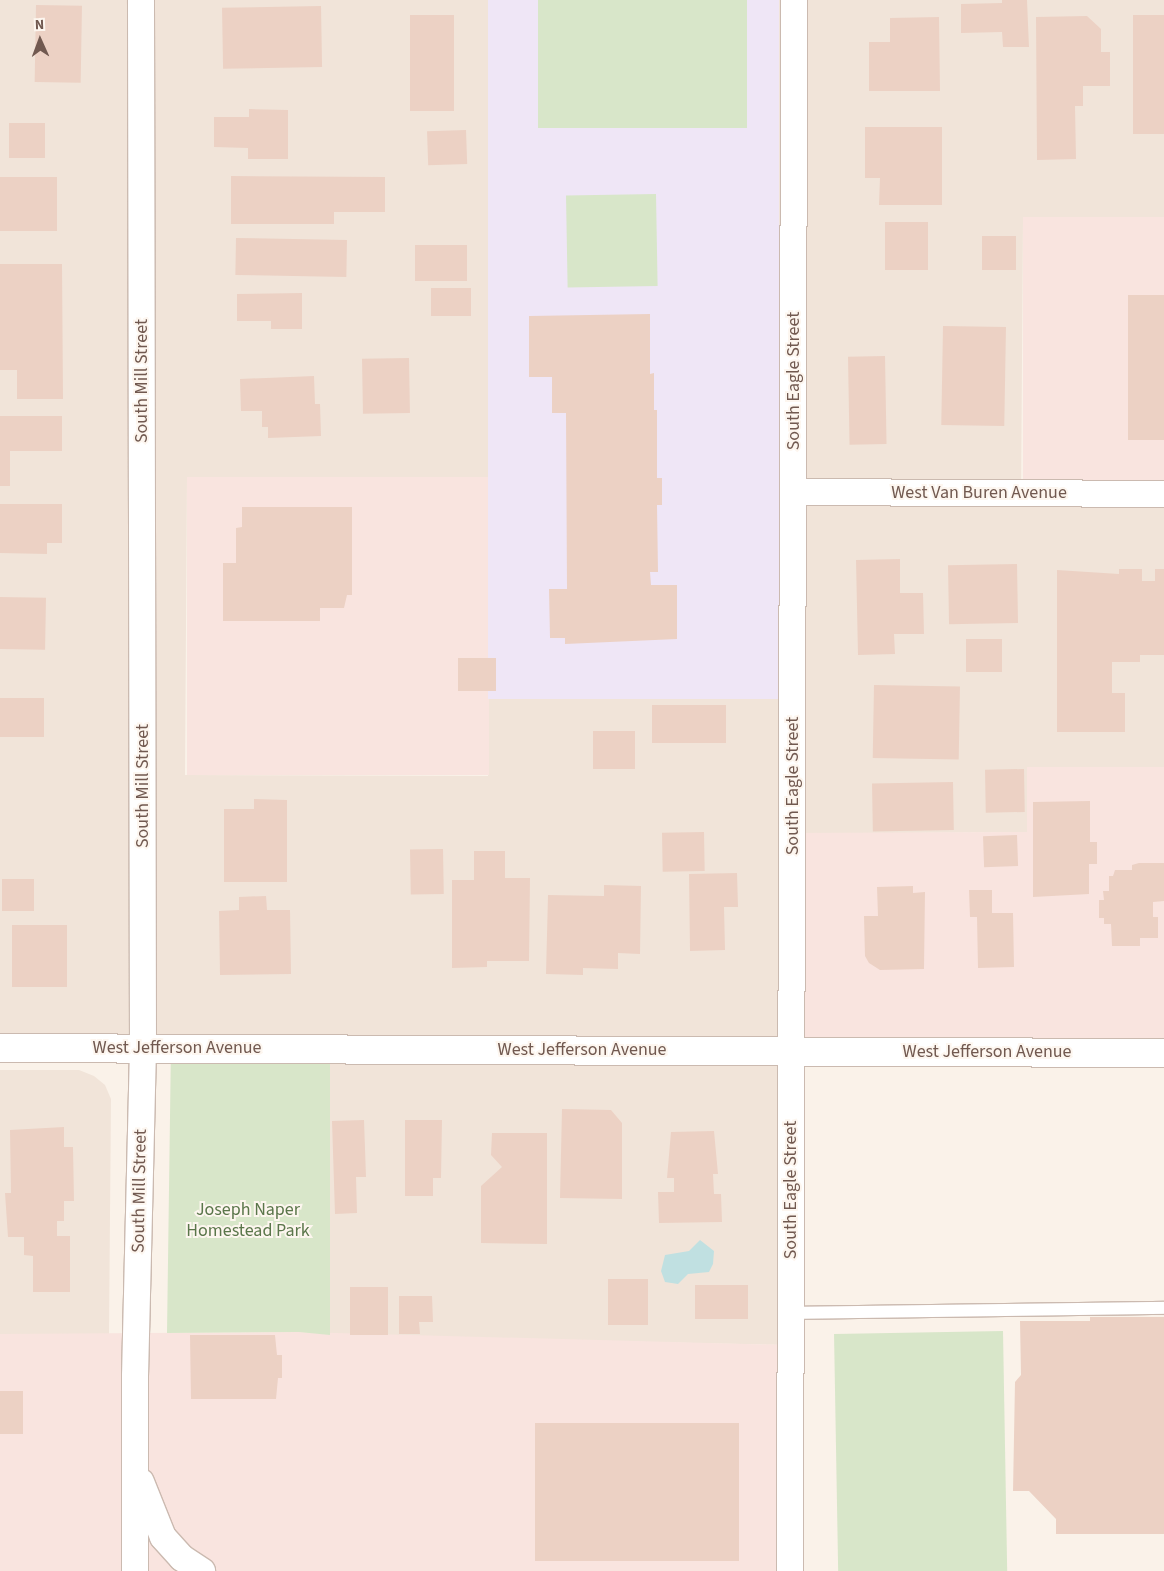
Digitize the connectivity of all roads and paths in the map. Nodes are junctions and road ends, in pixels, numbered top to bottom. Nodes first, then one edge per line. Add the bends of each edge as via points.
1 (141, 0) edge
2 (794, 0) edge
3 (794, 492) junction
4 (1164, 494) edge
5 (0, 1048) edge
6 (143, 1048) junction
7 (792, 1052) junction
8 (1164, 1053) edge
9 (1164, 1308) edge
10 (791, 1313) junction
11 (136, 1468) junction
12 (135, 1571) edge
13 (202, 1571) edge
14 (790, 1571) edge

1 - 6 street, South Mill Street
2 - 3 street, South Eagle Street
3 - 4 street, West Van Buren Avenue
3 - 7 street, South Eagle Street
5 - 6 street, West Jefferson Avenue
6 - 7 street, West Jefferson Avenue
6 - 11 street, South Mill Street
7 - 8 street, West Jefferson Avenue
7 - 10 street, South Eagle Street
9 - 10 lane
10 - 14 street, South Eagle Street
11 - 12 street, South Mill Street
11 - 13 street via 162,1537 182,1558

